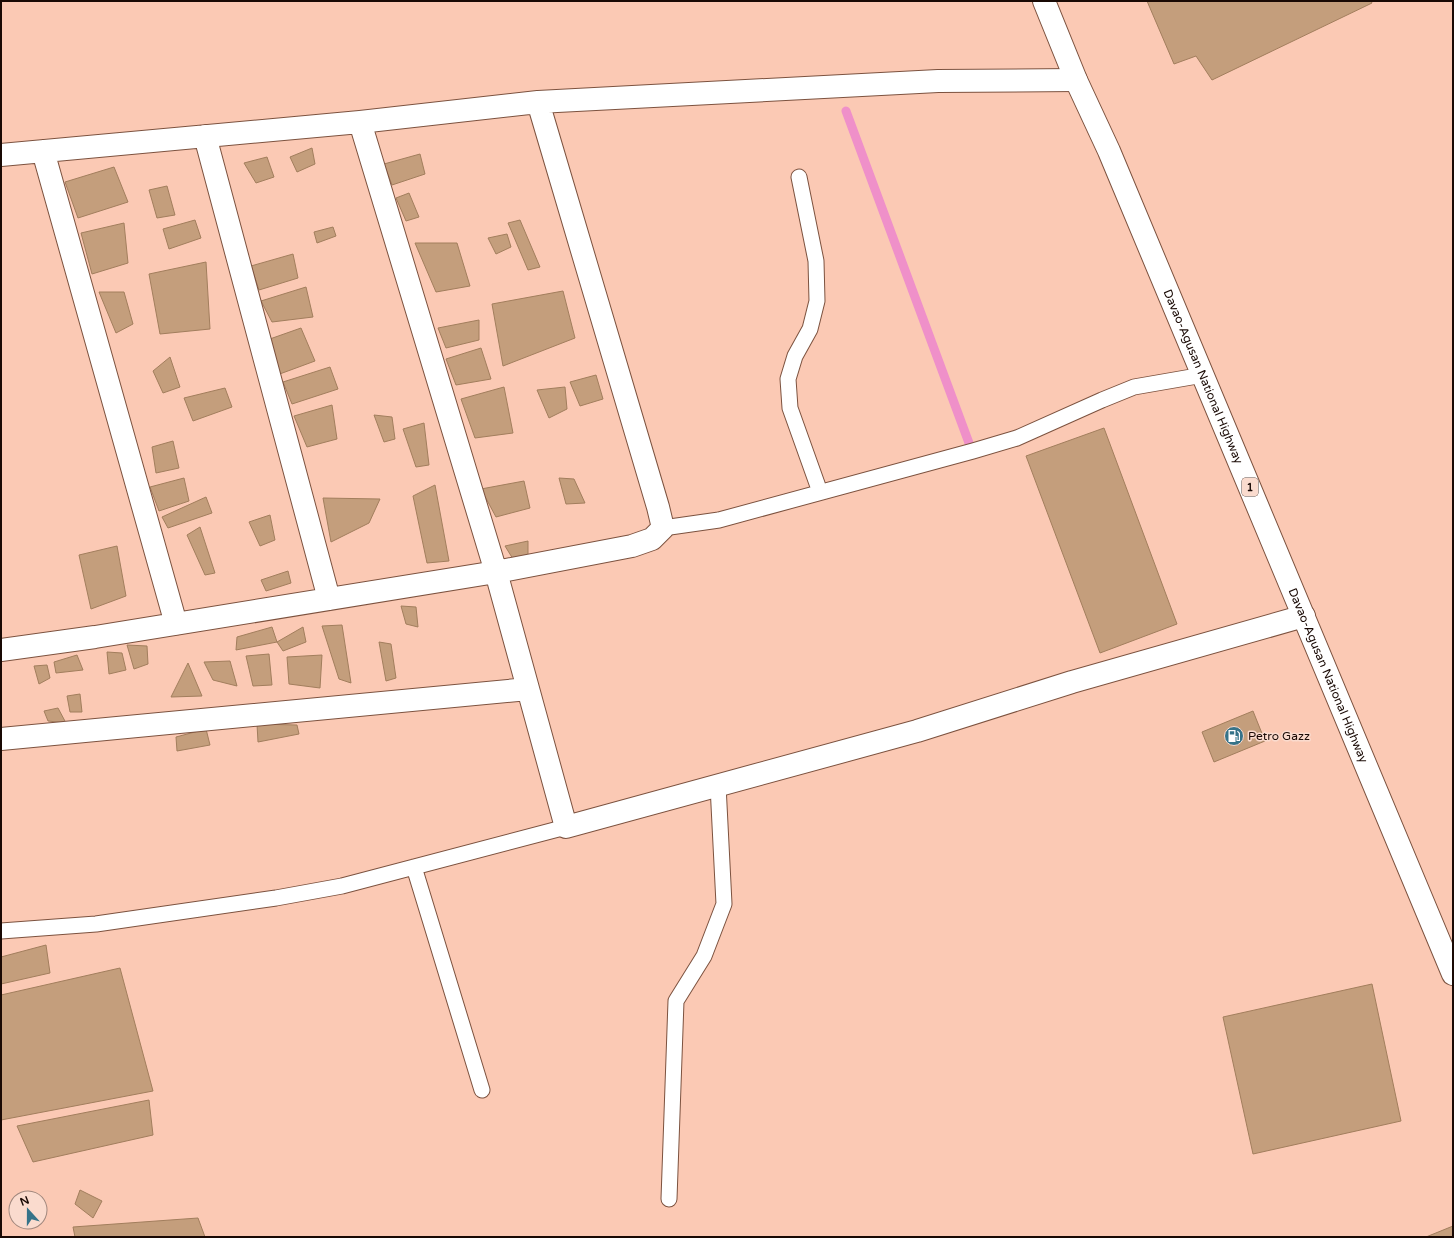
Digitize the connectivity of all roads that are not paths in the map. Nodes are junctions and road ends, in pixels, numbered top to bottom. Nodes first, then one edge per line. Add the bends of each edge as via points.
1 (1044, 1) edge
2 (1076, 80) junction
3 (538, 102) junction
4 (360, 122) junction
5 (205, 136) junction
6 (43, 151) junction
7 (1, 155) edge
8 (799, 177) dead end
9 (1203, 375) junction
10 (820, 492) junction
11 (663, 528) junction
12 (496, 572) junction
13 (329, 599) junction
14 (1304, 616) junction
15 (176, 624) junction
16 (1, 650) edge
17 (528, 689) junction
18 (1, 739) edge
19 (718, 785) junction
20 (566, 827) junction
21 (414, 867) junction
22 (1, 931) edge
23 (1453, 974) edge
24 (482, 1090) dead end
25 (669, 1199) dead end

1 - 2 main road, Davao-Agusan National Highway / 1
2 - 3 main road via 938,81
2 - 9 main road, Davao-Agusan National Highway / 1 via 1112,158
3 - 4 main road
3 - 11 main road
4 - 5 main road
4 - 12 main road
5 - 6 main road
5 - 13 main road
6 - 7 main road
6 - 15 main road
8 - 10 lane via 816,261 817,301 810,329 795,356 788,379 790,408
9 - 10 lane via 1134,387 1017,438
9 - 14 main road, Davao-Agusan National Highway / 1
10 - 11 lane via 719,520
11 - 12 main road via 652,539 632,546
12 - 13 main road
12 - 17 main road
13 - 15 main road
14 - 19 main road via 1072,682 917,730
14 - 23 main road, Davao-Agusan National Highway / 1
15 - 16 main road
17 - 18 main road
17 - 20 main road
19 - 20 main road
19 - 25 lane via 724,904 704,956 676,1001
20 - 21 lane
21 - 22 lane via 342,886 276,898 96,924
21 - 24 lane

